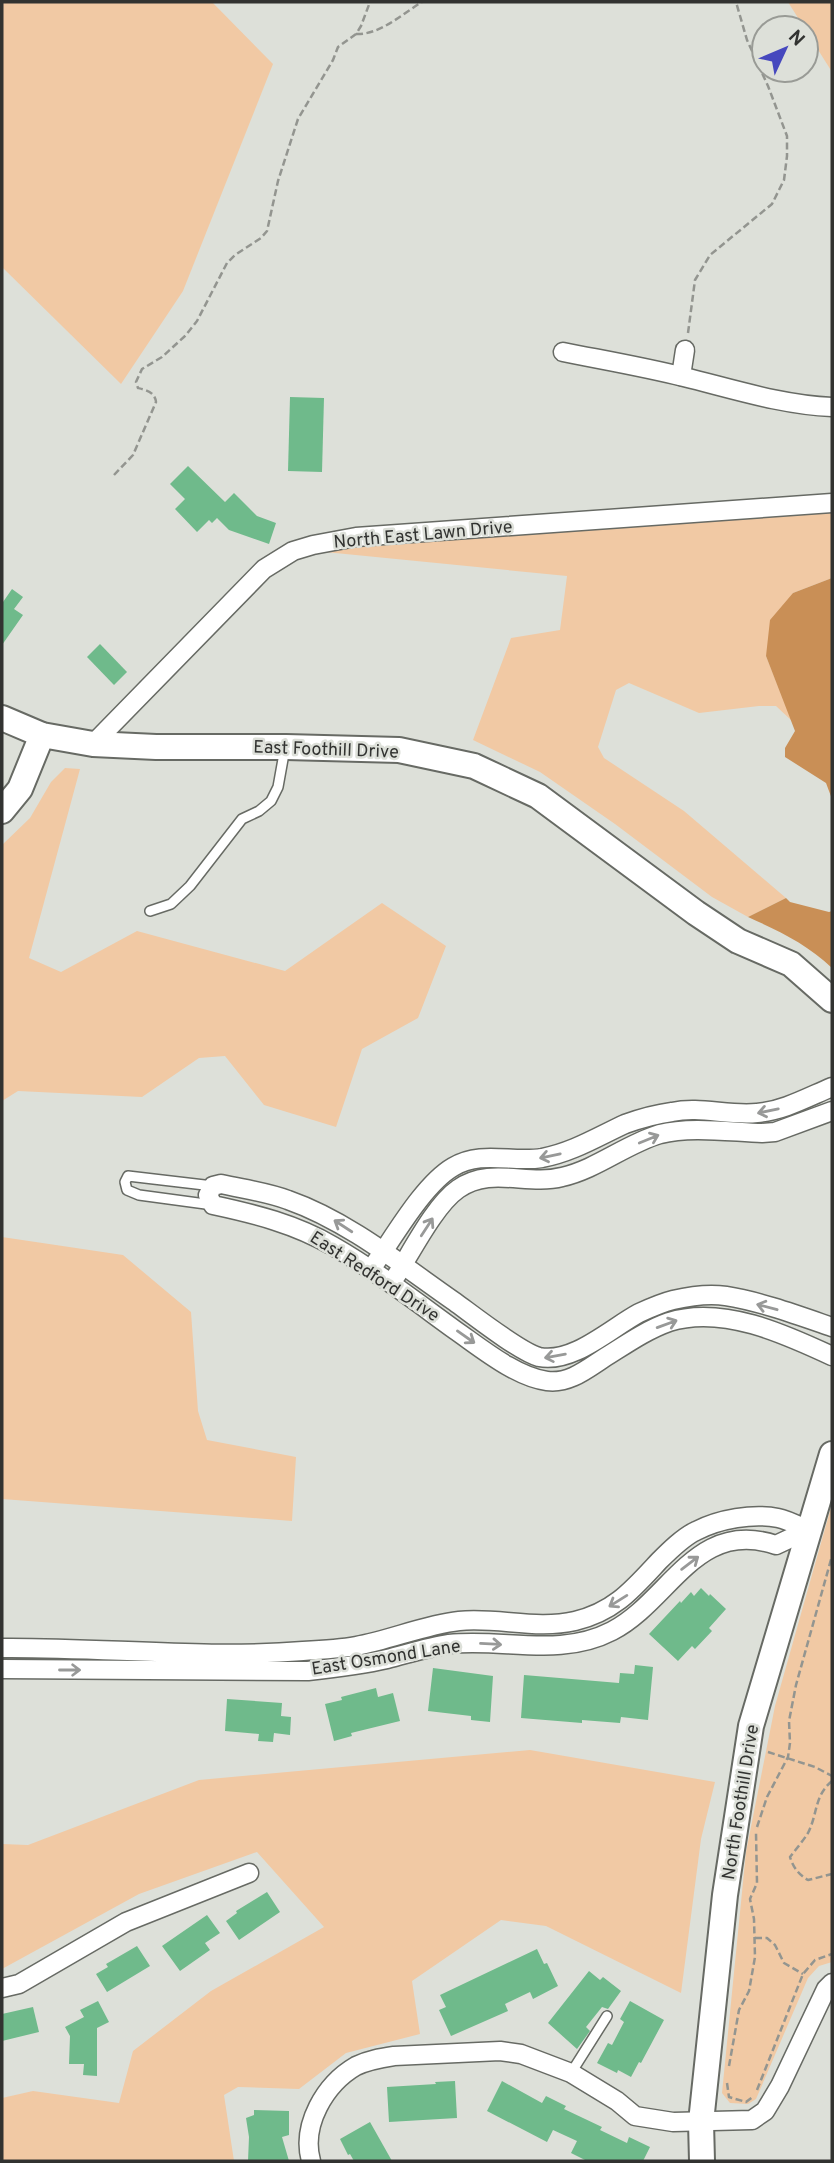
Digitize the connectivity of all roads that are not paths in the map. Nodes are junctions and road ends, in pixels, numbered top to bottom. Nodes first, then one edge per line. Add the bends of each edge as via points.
1 (685, 350) road end
2 (563, 352) dead end
3 (681, 376) junction
4 (832, 407) edge
5 (832, 503) edge
6 (2, 718) edge
7 (42, 735) junction
8 (93, 744) junction
9 (286, 747) junction
10 (2, 811) edge
11 (150, 911) dead end
12 (832, 1000) edge
13 (832, 1087) edge
14 (832, 1111) edge
15 (213, 1186) junction
16 (213, 1205) junction
17 (383, 1252) junction
18 (402, 1266) junction
19 (369, 1270) junction
20 (390, 1285) junction
21 (832, 1327) edge
22 (832, 1356) edge
23 (832, 1454) edge
24 (737, 1519) junction
25 (808, 1530) junction
26 (739, 1541) junction
27 (418, 1630) junction
28 (2, 1647) edge
29 (421, 1651) junction
30 (2, 1669) edge
31 (248, 1873) dead end
32 (832, 1983) edge
33 (2, 1988) edge
34 (607, 2015) dead end
35 (570, 2073) junction
36 (701, 2122) junction
37 (311, 2161) edge
38 (702, 2161) edge

1 - 3 street
2 - 3 street
3 - 4 street via 772,399
5 - 8 street, North East Lawn Drive via 356,537 293,551 264,569
6 - 7 street, East Foothill Drive
7 - 8 street, East Foothill Drive
7 - 10 street via 20,789
8 - 9 street, East Foothill Drive
9 - 11 lane via 271,801 242,818 171,904
9 - 12 street, East Foothill Drive via 399,750 474,766 538,796 738,941 791,964
13 -> 17 street via 780,1109 755,1114 672,1111 537,1159 463,1162 430,1188
18 -> 14 street via 441,1206 474,1179 562,1177 662,1134 775,1132
15 - 16 street via 208,1195
15 - 16 lane via 128,1176 125,1182 127,1190 139,1195
17 -> 15 street, East Redford Drive via 330,1217 288,1199
16 - 19 street, East Redford Drive via 306,1231
17 - 18 street, East Redford Drive
17 - 19 street
18 - 20 street
21 -> 18 street, East Redford Drive via 726,1296 692,1296 659,1304 569,1353 542,1357
19 - 20 street, East Redford Drive
20 -> 22 street, East Redford Drive via 489,1353 547,1381 576,1376 633,1339 672,1321 693,1319 735,1320
23 - 25 street, North Foothill Drive
24 - 25 street, East Osmond Lane via 779,1518
24 - 26 street
24 -> 27 street, East Osmond Lane via 695,1531 629,1594 587,1618 547,1626 459,1621
25 - 26 street, East Osmond Lane via 776,1545 756,1539
25 - 36 street, North Foothill Drive via 751,1726 725,1895
29 -> 26 street, East Osmond Lane via 475,1643 547,1647 598,1637 629,1620 692,1560
27 - 28 street, East Osmond Lane via 355,1646 300,1651
27 - 29 street
30 -> 29 street, East Osmond Lane via 308,1671
31 - 33 street via 126,1923 19,1984
32 - 36 street via 765,2111 752,2120
34 - 35 lane
35 - 36 street via 617,2101 668,2110
35 - 37 street via 500,2051 377,2058 357,2066 326,2095 315,2113
36 - 38 street, North Foothill Drive

